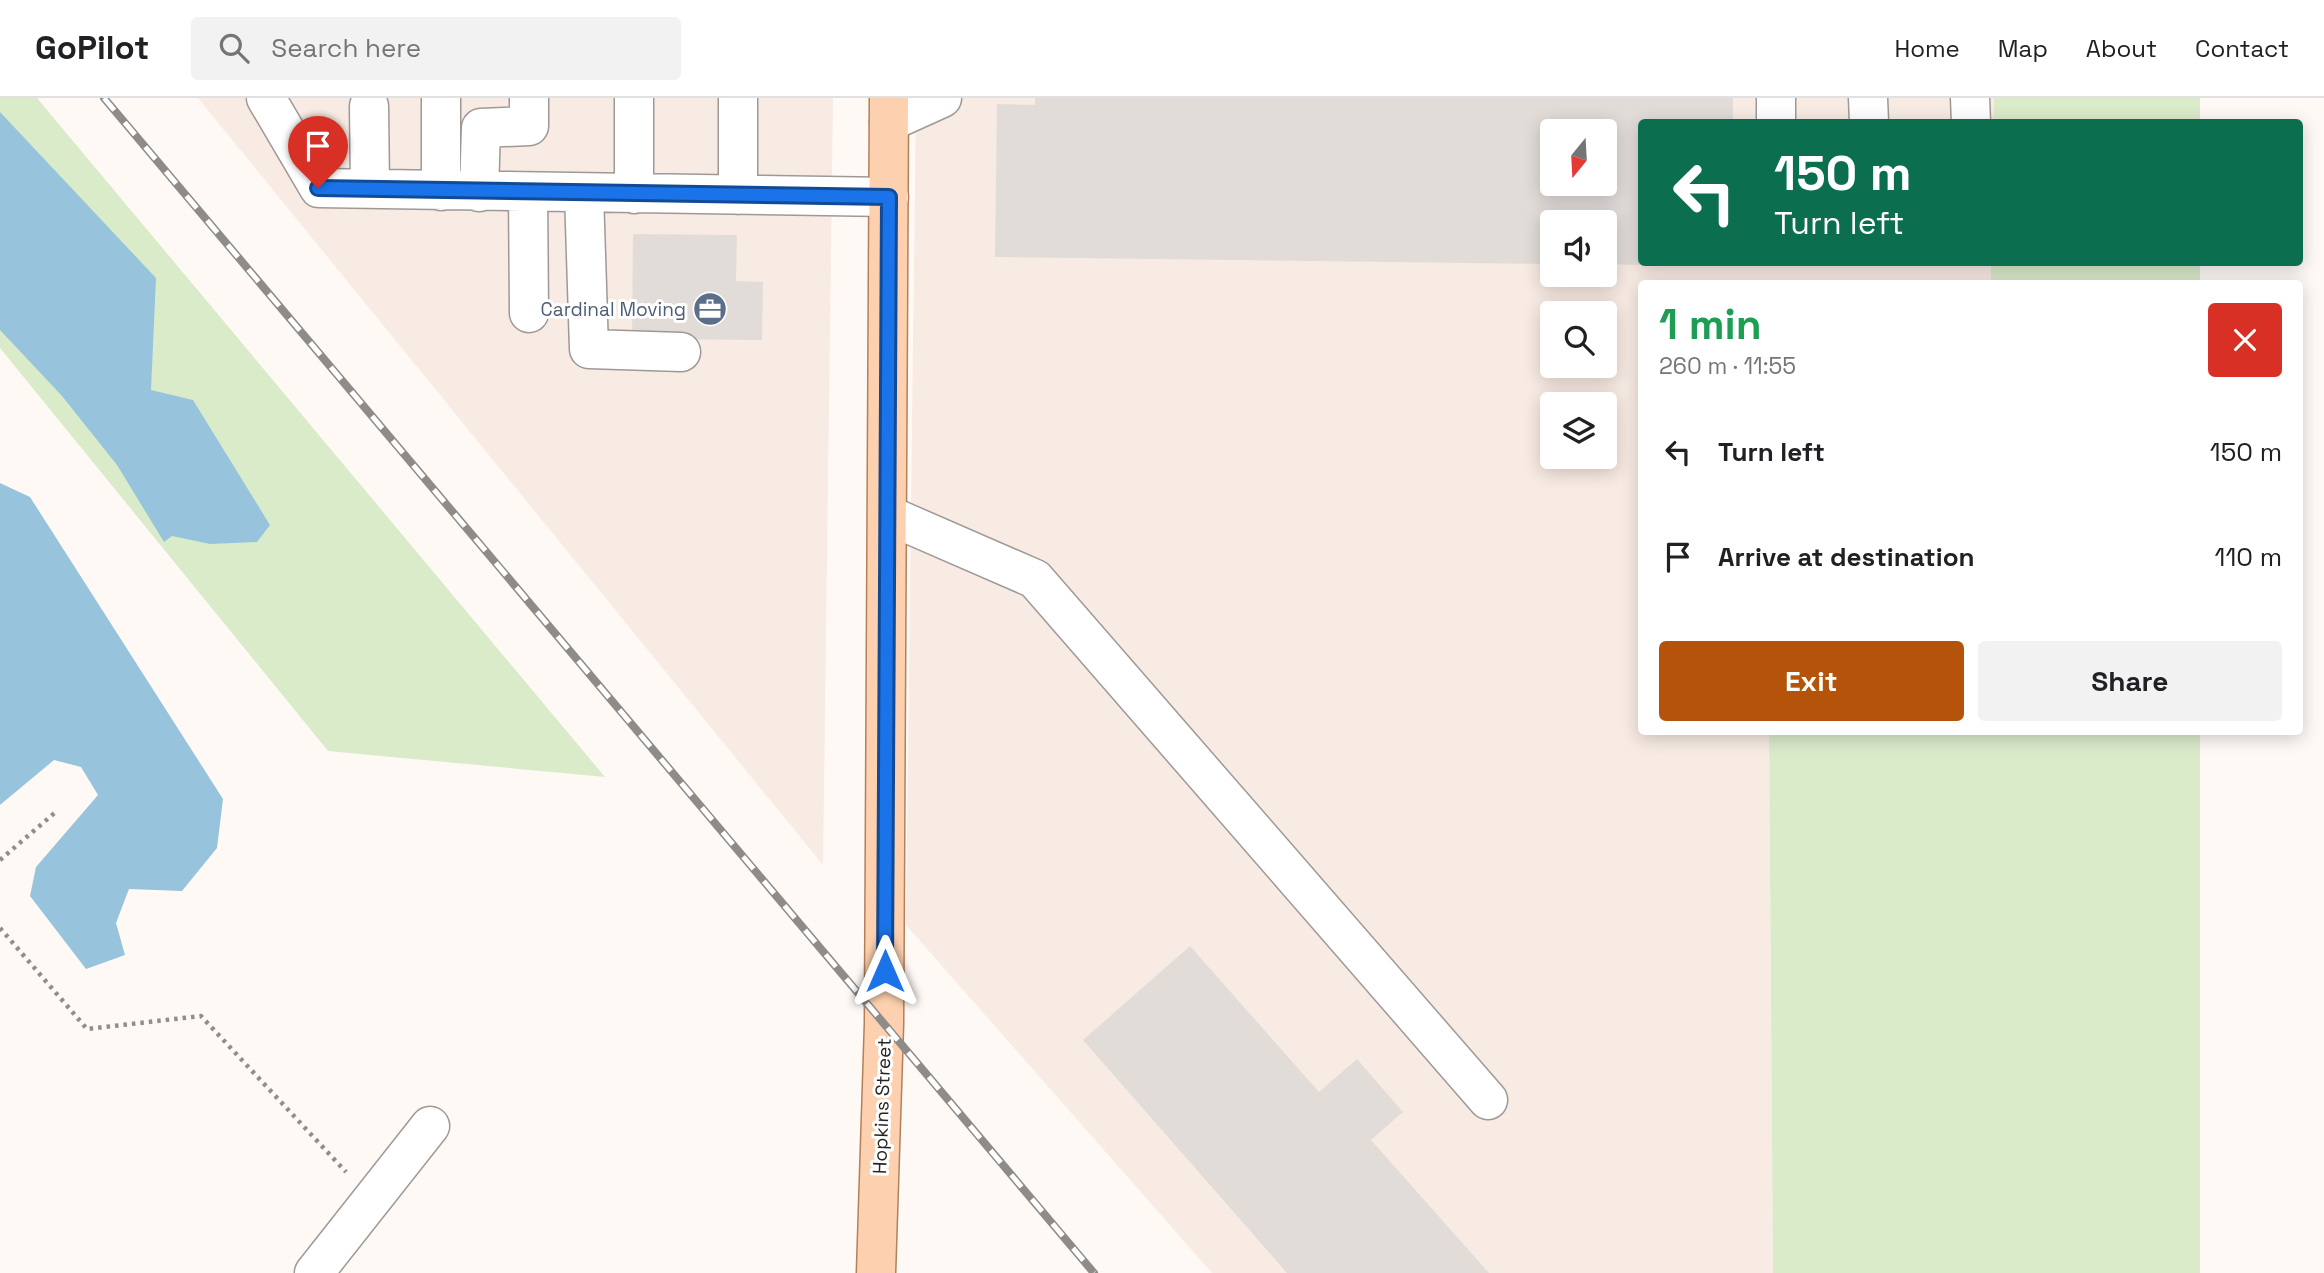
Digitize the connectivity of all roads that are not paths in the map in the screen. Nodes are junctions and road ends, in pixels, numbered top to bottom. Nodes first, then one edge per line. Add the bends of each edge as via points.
1 (265, 98) edge
2 (441, 98) edge
3 (530, 98) edge
4 (634, 98) edge
5 (738, 98) edge
6 (942, 98) edge
7 (1776, 98) edge
8 (1868, 98) edge
9 (1970, 98) edge
10 (369, 106) dead end
11 (889, 110) edge
12 (1776, 119) edge
13 (1869, 119) edge
14 (1971, 119) edge
15 (370, 188) junction
16 (442, 191) junction
17 (479, 192) junction
18 (528, 192) junction
19 (584, 193) junction
20 (634, 194) junction
21 (738, 195) junction
22 (889, 197) junction
23 (529, 313) dead end
24 (681, 352) dead end
25 (888, 515) junction
26 (1488, 1100) dead end
27 (430, 1126) dead end
28 (314, 1273) edge
29 (876, 1273) edge

1 - 15 street via 318,188
2 - 16 street
3 - 17 street via 529,126 481,128
4 - 20 street
5 - 21 street
6 - 11 street
7 - 12 street
8 - 13 street
9 - 14 street
10 - 15 street
11 - 22 main road, Hopkins Street
15 - 16 street
16 - 17 street
17 - 18 street
18 - 19 street
18 - 23 street
19 - 20 street
19 - 24 street via 589,349
20 - 21 street
21 - 22 street
22 - 25 main road, Hopkins Street
25 - 26 street via 1035,579
25 - 29 main road, Hopkins Street via 884,1024
27 - 28 street

